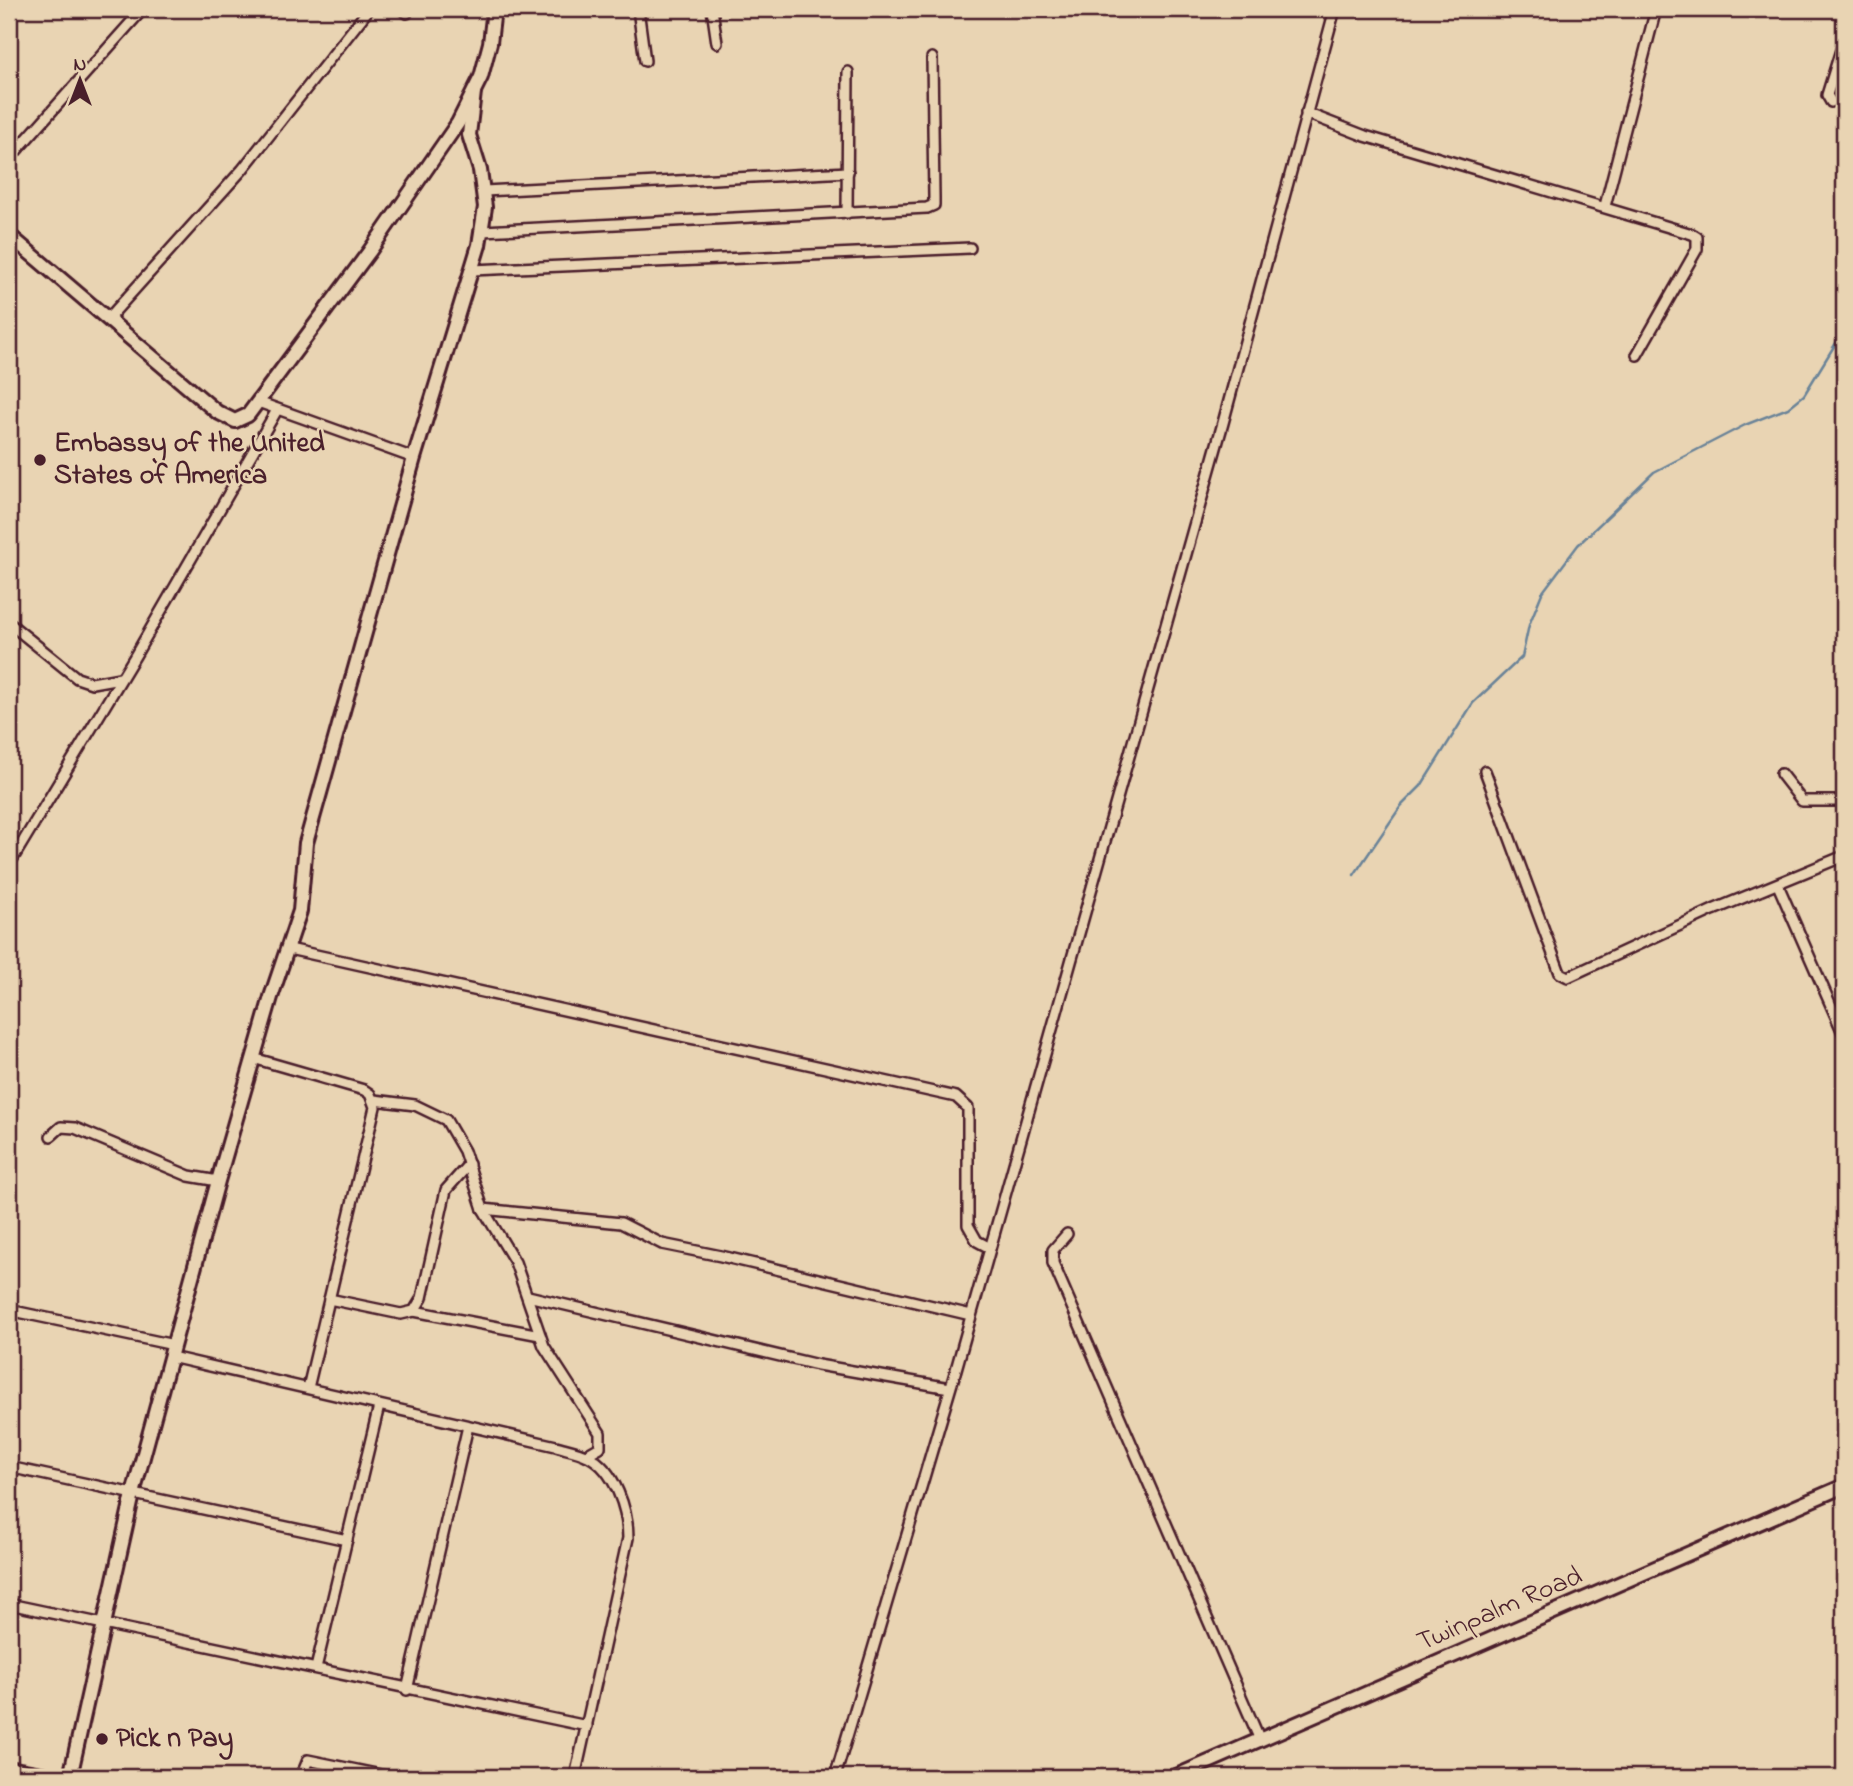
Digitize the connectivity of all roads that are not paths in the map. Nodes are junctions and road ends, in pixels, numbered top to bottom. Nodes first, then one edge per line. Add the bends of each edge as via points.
1 (143, 9) edge
2 (369, 9) edge
3 (495, 9) edge
4 (638, 9) edge
5 (712, 9) edge
6 (1335, 9) edge
7 (1656, 9) edge
8 (1844, 40) edge
9 (717, 43) dead end
10 (932, 58) dead end
11 (645, 61) dead end
12 (848, 72) dead end
13 (474, 92) junction
14 (1830, 102) dead end
15 (1306, 113) junction
16 (448, 138) junction
17 (471, 141) junction
18 (9, 159) edge
19 (848, 172) junction
20 (484, 191) junction
21 (1605, 206) junction
22 (847, 214) junction
23 (482, 231) junction
24 (9, 235) edge
25 (970, 248) dead end
26 (472, 270) junction
27 (107, 320) junction
28 (1637, 355) dead end
29 (258, 401) junction
30 (277, 410) junction
31 (414, 458) junction
32 (9, 623) edge
33 (121, 678) junction
34 (1485, 771) dead end
35 (1781, 774) dead end
36 (1844, 801) edge
37 (1844, 856) edge
38 (9, 865) edge
39 (1778, 885) junction
40 (289, 949) junction
41 (1844, 1035) edge
42 (253, 1058) junction
43 (374, 1100) junction
44 (51, 1136) dead end
45 (469, 1164) junction
46 (218, 1181) junction
47 (483, 1209) junction
48 (1067, 1234) dead end
49 (990, 1248) junction
50 (528, 1296) junction
51 (330, 1300) junction
52 (9, 1310) edge
53 (414, 1311) junction
54 (971, 1315) junction
55 (540, 1335) junction
56 (173, 1351) junction
57 (308, 1388) junction
58 (950, 1388) junction
59 (379, 1406) junction
60 (468, 1426) junction
61 (586, 1455) junction
62 (9, 1467) edge
63 (1844, 1486) edge
64 (133, 1494) junction
65 (347, 1540) junction
66 (9, 1604) edge
67 (105, 1624) junction
68 (316, 1668) junction
69 (407, 1690) junction
70 (587, 1726) junction
71 (1261, 1740) junction
72 (9, 1768) edge
73 (58, 1777) edge
74 (70, 1777) edge
75 (301, 1777) edge
76 (391, 1777) edge
77 (575, 1777) edge
78 (835, 1777) edge
79 (1174, 1777) edge

1 - 18 street
2 - 27 street via 242,170
3 - 13 street
4 - 11 street
5 - 9 street
6 - 15 street
7 - 21 street
8 - 14 street via 1827,95
10 - 22 street via 934,205 920,210
12 - 19 street
13 - 16 street
13 - 17 street
15 - 21 street via 1365,136
15 - 49 street
16 - 17 street
16 - 29 street
17 - 20 street
19 - 20 street
19 - 22 street
20 - 23 street
21 - 28 street via 1692,234 1698,243
22 - 23 street
23 - 26 street
24 - 27 street
25 - 26 street
26 - 31 street
27 - 29 street via 228,419 241,419
29 - 30 street
30 - 31 street
30 - 33 street
31 - 40 street via 306,842 300,911
32 - 33 street via 77,678 92,683
33 - 38 street
34 - 39 street via 1560,973 1568,977
35 - 36 street via 1802,801
37 - 39 street
39 - 41 street
40 - 42 street
40 - 49 street via 956,1097 968,1108 968,1225 977,1241
42 - 43 street via 364,1090
42 - 46 street
43 - 45 street via 415,1105 438,1114 452,1129
43 - 51 street via 375,1113
44 - 46 street via 61,1127 75,1128 189,1176
45 - 47 street
45 - 53 street via 446,1190 422,1298
46 - 56 street
47 - 50 street via 515,1262
47 - 54 street via 621,1223 682,1250
48 - 71 street via 1053,1250 1053,1264
49 - 54 street
50 - 55 street
50 - 58 street via 818,1365
51 - 53 street via 401,1314
51 - 57 street
52 - 56 street
53 - 55 street
54 - 58 street
55 - 61 street via 600,1433 600,1447
56 - 57 street
56 - 64 street
57 - 59 street
58 - 78 street
59 - 60 street
59 - 65 street
60 - 61 street
60 - 69 street
61 - 70 street via 612,1482 628,1530
62 - 64 street
63 - 71 street, Twinpalm Road
64 - 65 street
64 - 67 street
65 - 68 street
66 - 67 street
67 - 68 street
67 - 74 street
68 - 69 street
69 - 70 street
70 - 77 street
71 - 79 street, Twinpalm Road
72 - 73 street
75 - 76 street via 308,1760

